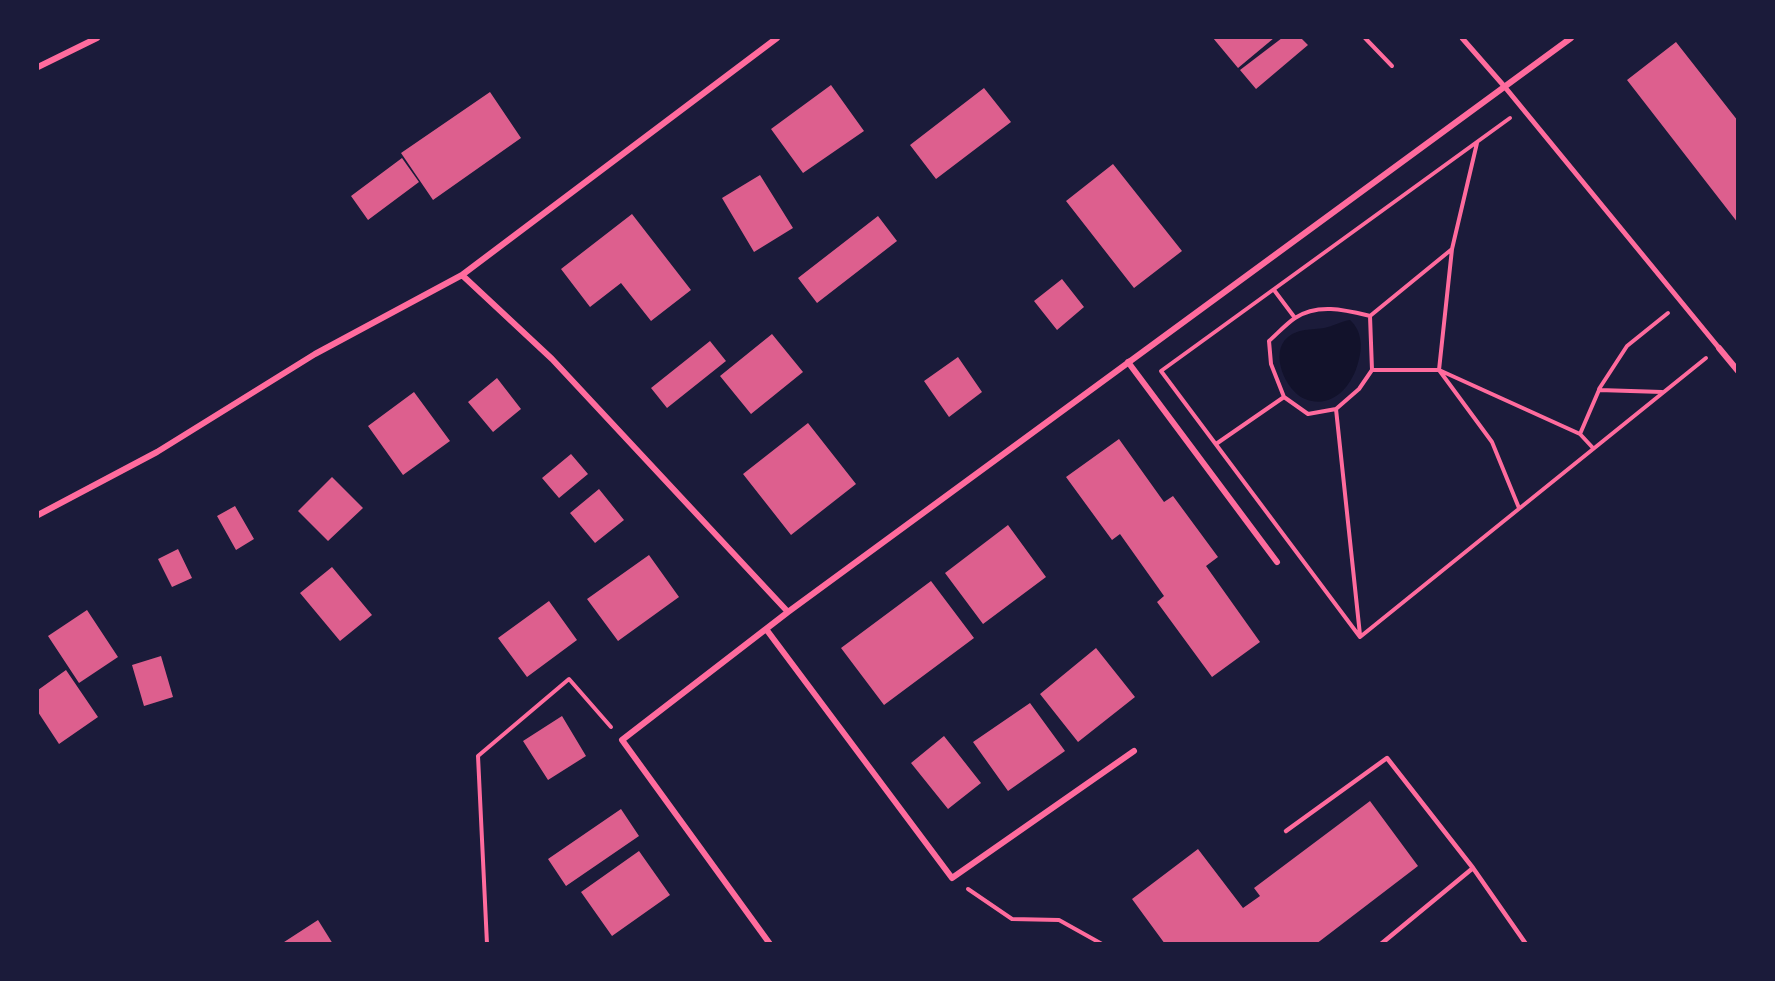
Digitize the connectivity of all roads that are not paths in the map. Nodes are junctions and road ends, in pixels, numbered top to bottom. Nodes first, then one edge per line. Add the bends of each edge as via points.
1 (97, 38) edge
2 (777, 38) edge
3 (1462, 38) edge
4 (1571, 38) edge
5 (38, 67) edge
6 (1504, 86) junction
7 (462, 275) junction
8 (1719, 348) joint
9 (1128, 362) junction
10 (1737, 371) edge
11 (38, 515) edge
12 (1277, 562) dead end
13 (788, 612) junction
14 (766, 629) junction
15 (1134, 751) dead end
16 (1286, 831) dead end
17 (1473, 868) junction
18 (770, 944) edge
19 (1381, 944) edge
20 (1526, 944) edge

1 - 5 street
2 - 7 street
3 - 6 street
4 - 6 street
6 - 8 street
6 - 9 street
7 - 11 street via 315,354 157,452
7 - 13 street via 552,359
8 - 10 street
9 - 12 street
9 - 13 street
13 - 14 street
14 - 15 street via 952,878
14 - 18 street via 622,740
16 - 17 lane via 1387,758
17 - 19 lane
17 - 20 lane

